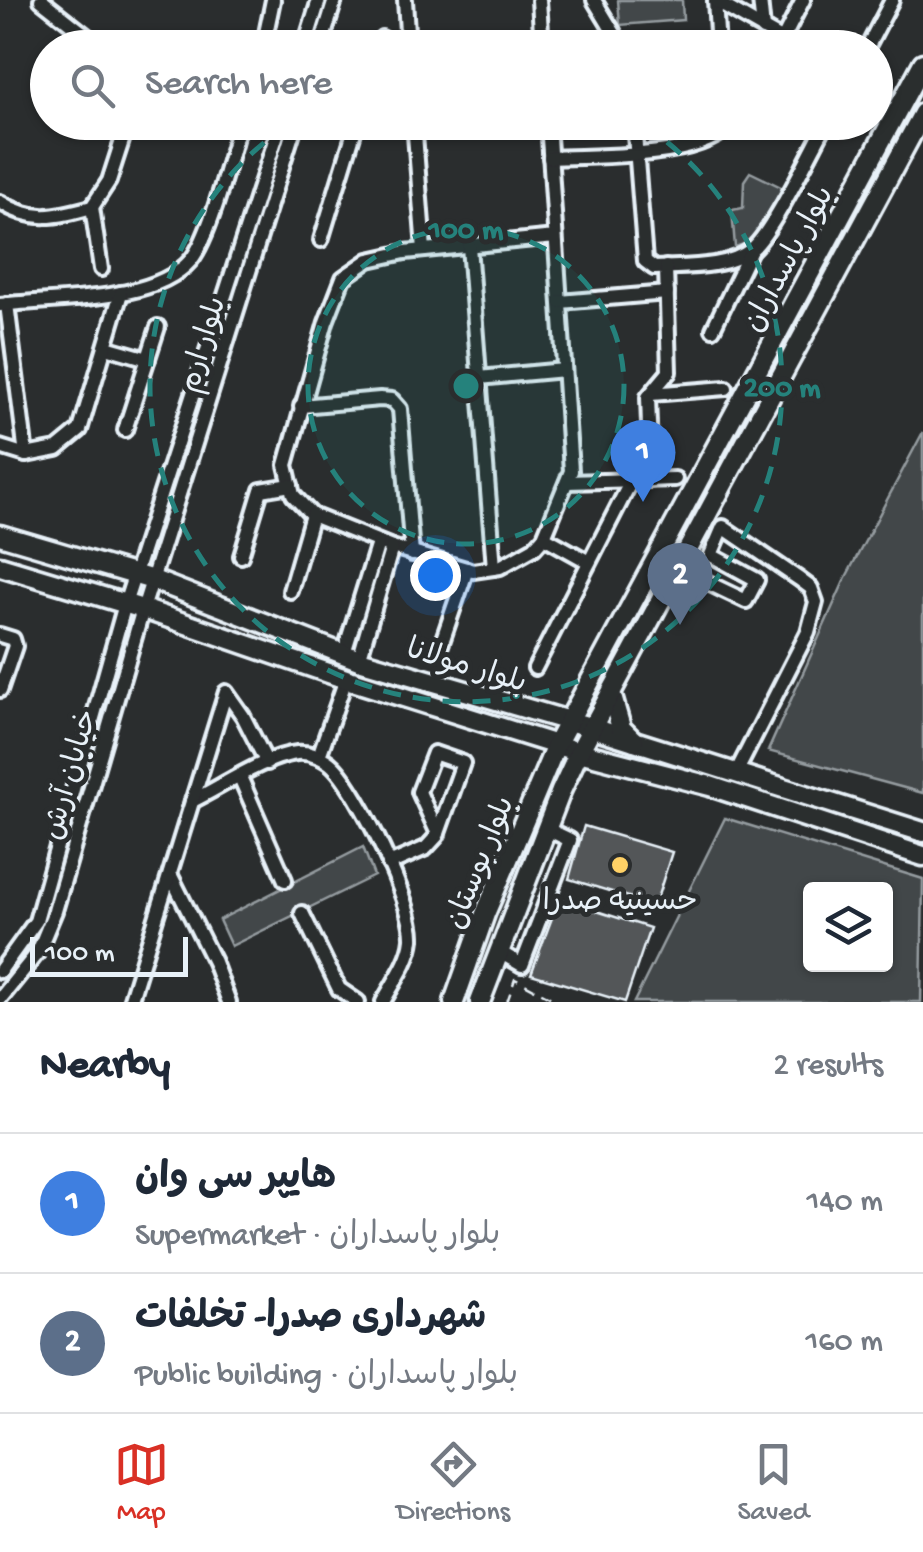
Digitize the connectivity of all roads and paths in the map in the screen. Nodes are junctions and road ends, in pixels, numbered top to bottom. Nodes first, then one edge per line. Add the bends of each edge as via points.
1 (42, 0) edge
2 (273, 0) edge
3 (319, 0) edge
4 (335, 0) edge
5 (405, 0) edge
6 (539, 0) edge
7 (594, 0) edge
8 (715, 0) edge
9 (760, 0) edge
10 (803, 0) edge
11 (892, 0) edge
12 (763, 28) junction
13 (80, 30) edge
14 (267, 30) edge
15 (310, 30) edge
16 (326, 30) edge
17 (407, 30) edge
18 (541, 30) edge
19 (612, 30) edge
20 (717, 30) edge
21 (765, 30) edge
22 (788, 30) edge
23 (877, 30) edge
24 (923, 63) edge
25 (923, 113) edge
26 (893, 118) edge
27 (122, 140) edge
28 (235, 140) edge
29 (276, 140) edge
30 (290, 140) edge
31 (351, 140) edge
32 (415, 140) edge
33 (549, 140) edge
34 (635, 140) edge
35 (706, 140) edge
36 (818, 140) edge
37 (881, 140) edge
38 (636, 152) junction
39 (550, 158) junction
40 (0, 202) edge
41 (92, 207) junction
42 (555, 237) junction
43 (322, 240) dead end
44 (470, 246) junction
45 (424, 250) junction
46 (751, 250) junction
47 (666, 267) junction
48 (100, 270) dead end
49 (121, 292) junction
50 (667, 293) junction
51 (798, 293) junction
52 (560, 302) junction
53 (3, 304) edge
54 (819, 306) junction
55 (158, 327) dead end
56 (713, 329) dead end
57 (106, 346) junction
58 (148, 359) junction
59 (564, 370) junction
60 (479, 378) junction
61 (726, 388) dead end
62 (651, 394) junction
63 (301, 406) junction
64 (125, 430) dead end
65 (0, 448) edge
66 (26, 456) junction
67 (675, 479) dead end
68 (651, 480) junction
69 (630, 481) junction
70 (567, 482) junction
71 (292, 490) junction
72 (312, 515) junction
73 (0, 535) edge
74 (544, 537) junction
75 (385, 545) junction
76 (412, 554) junction
77 (240, 556) dead end
78 (589, 562) junction
79 (679, 565) junction
80 (0, 566) edge
81 (494, 568) junction
82 (467, 570) junction
83 (144, 578) junction
84 (290, 591) dead end
85 (134, 606) junction
86 (0, 635) edge
87 (441, 646) dead end
88 (351, 656) junction
89 (535, 668) dead end
90 (346, 679) junction
91 (0, 690) edge
92 (612, 692) junction
93 (567, 724) junction
94 (593, 728) junction
95 (634, 742) junction
96 (557, 743) junction
97 (579, 752) junction
98 (319, 756) junction
99 (81, 763) junction
100 (267, 763) junction
101 (95, 768) junction
102 (736, 773) junction
103 (240, 776) junction
104 (192, 801) junction
105 (547, 829) junction
106 (923, 832) edge
107 (438, 834) junction
108 (923, 856) edge
109 (388, 862) junction
110 (170, 874) junction
111 (285, 880) dead end
112 (302, 913) dead end
113 (498, 951) junction
114 (0, 970) edge
115 (0, 999) edge
116 (130, 1002) edge
117 (229, 1002) edge
118 (358, 1002) edge
119 (383, 1002) edge
120 (454, 1002) edge
121 (480, 1002) edge
122 (507, 1002) edge
123 (559, 1002) edge

1 - 13 street
2 - 14 street
3 - 15 street
4 - 16 street
5 - 17 street
6 - 18 street
7 - 19 street
8 - 12 street
8 - 20 street
9 - 12 street
10 - 22 street
11 - 23 street
12 - 21 street
24 - 26 main road, بلوار پاسداران
25 - 54 main road, بلوار پاسداران
27 - 41 street
28 - 49 street via 192,258 169,278
29 - 83 street, بلوار ارم
30 - 83 street, بلوار ارم
31 - 43 street
32 - 45 street
33 - 39 street
34 - 38 street
35 - 38 street
36 - 46 street
37 - 51 main road, بلوار پاسداران
38 - 39 street
38 - 47 street via 645,262
39 - 42 street
40 - 41 street via 33,218
41 - 48 street
42 - 44 street
42 - 52 street
44 - 45 street
44 - 60 street
45 - 63 street via 369,260 344,278
46 - 47 street via 724,262
46 - 56 street
47 - 50 street
49 - 53 street
49 - 57 street
50 - 52 street
50 - 62 street via 669,372
51 - 54 main road
51 - 93 main road, بلوار پاسداران
52 - 59 street
53 - 66 street
54 - 79 main road, بلوار پاسداران
55 - 58 street
57 - 58 street
57 - 66 street via 80,430 57,449
58 - 64 street
59 - 60 street
59 - 70 street
60 - 81 street
61 - 62 street
62 - 68 street
63 - 71 street via 286,465
63 - 76 street via 380,399 400,409
65 - 66 street
67 - 68 street
68 - 69 street
69 - 70 street
69 - 78 street
70 - 74 street
71 - 72 street
71 - 77 street via 261,490
72 - 75 street
72 - 84 street
73 - 83 main road, بلوار مولانا
74 - 78 street
74 - 81 street
75 - 76 street
75 - 88 street
76 - 82 street
78 - 89 street
79 - 92 main road, بلوار پاسداران
79 - 102 street via 746,601 756,580 711,555 723,527 799,578 816,602 808,632
80 - 85 main road, بلوار مولانا
81 - 82 street
82 - 87 street
83 - 85 street
83 - 88 main road, بلوار مولانا
85 - 90 main road, بلوار مولانا
85 - 99 street, خیابان آرش
85 - 101 street, خیابان آرش
86 - 91 street via 15,646
88 - 93 main road, بلوار مولانا
90 - 96 main road, بلوار مولانا
90 - 98 street
92 - 94 main road, بلوار پاسداران
92 - 95 main road via 616,717
93 - 94 main road, بلوار مولانا
93 - 96 main road, بلوار پاسداران
94 - 95 main road, بلوار مولانا
94 - 97 main road, بلوار پاسداران
95 - 102 main road, بلوار مولانا
96 - 97 main road, بلوار مولانا
96 - 120 main road, بلوار بوستان
97 - 105 main road, بلوار بوستان
97 - 108 main road, بلوار مولانا via 710,786
98 - 100 street via 298,753
98 - 109 street via 334,766
99 - 101 street
99 - 114 street, خیابان آرش via 36,921
100 - 103 street
100 - 104 street via 226,692
101 - 115 street, خیابان آرش via 50,925 38,952
102 - 106 main road, بلوار مولانا
103 - 104 street
103 - 111 street
104 - 110 street
105 - 113 main road, بلوار بوستان
105 - 113 street via 570,840 522,965
107 - 107 street via 463,762 434,753 419,792
107 - 109 street via 426,848
109 - 119 street via 407,902 412,939
110 - 116 street
110 - 117 street
112 - 118 street via 339,989
113 - 121 main road, بلوار بوستان
122 - 123 path via 515,979

